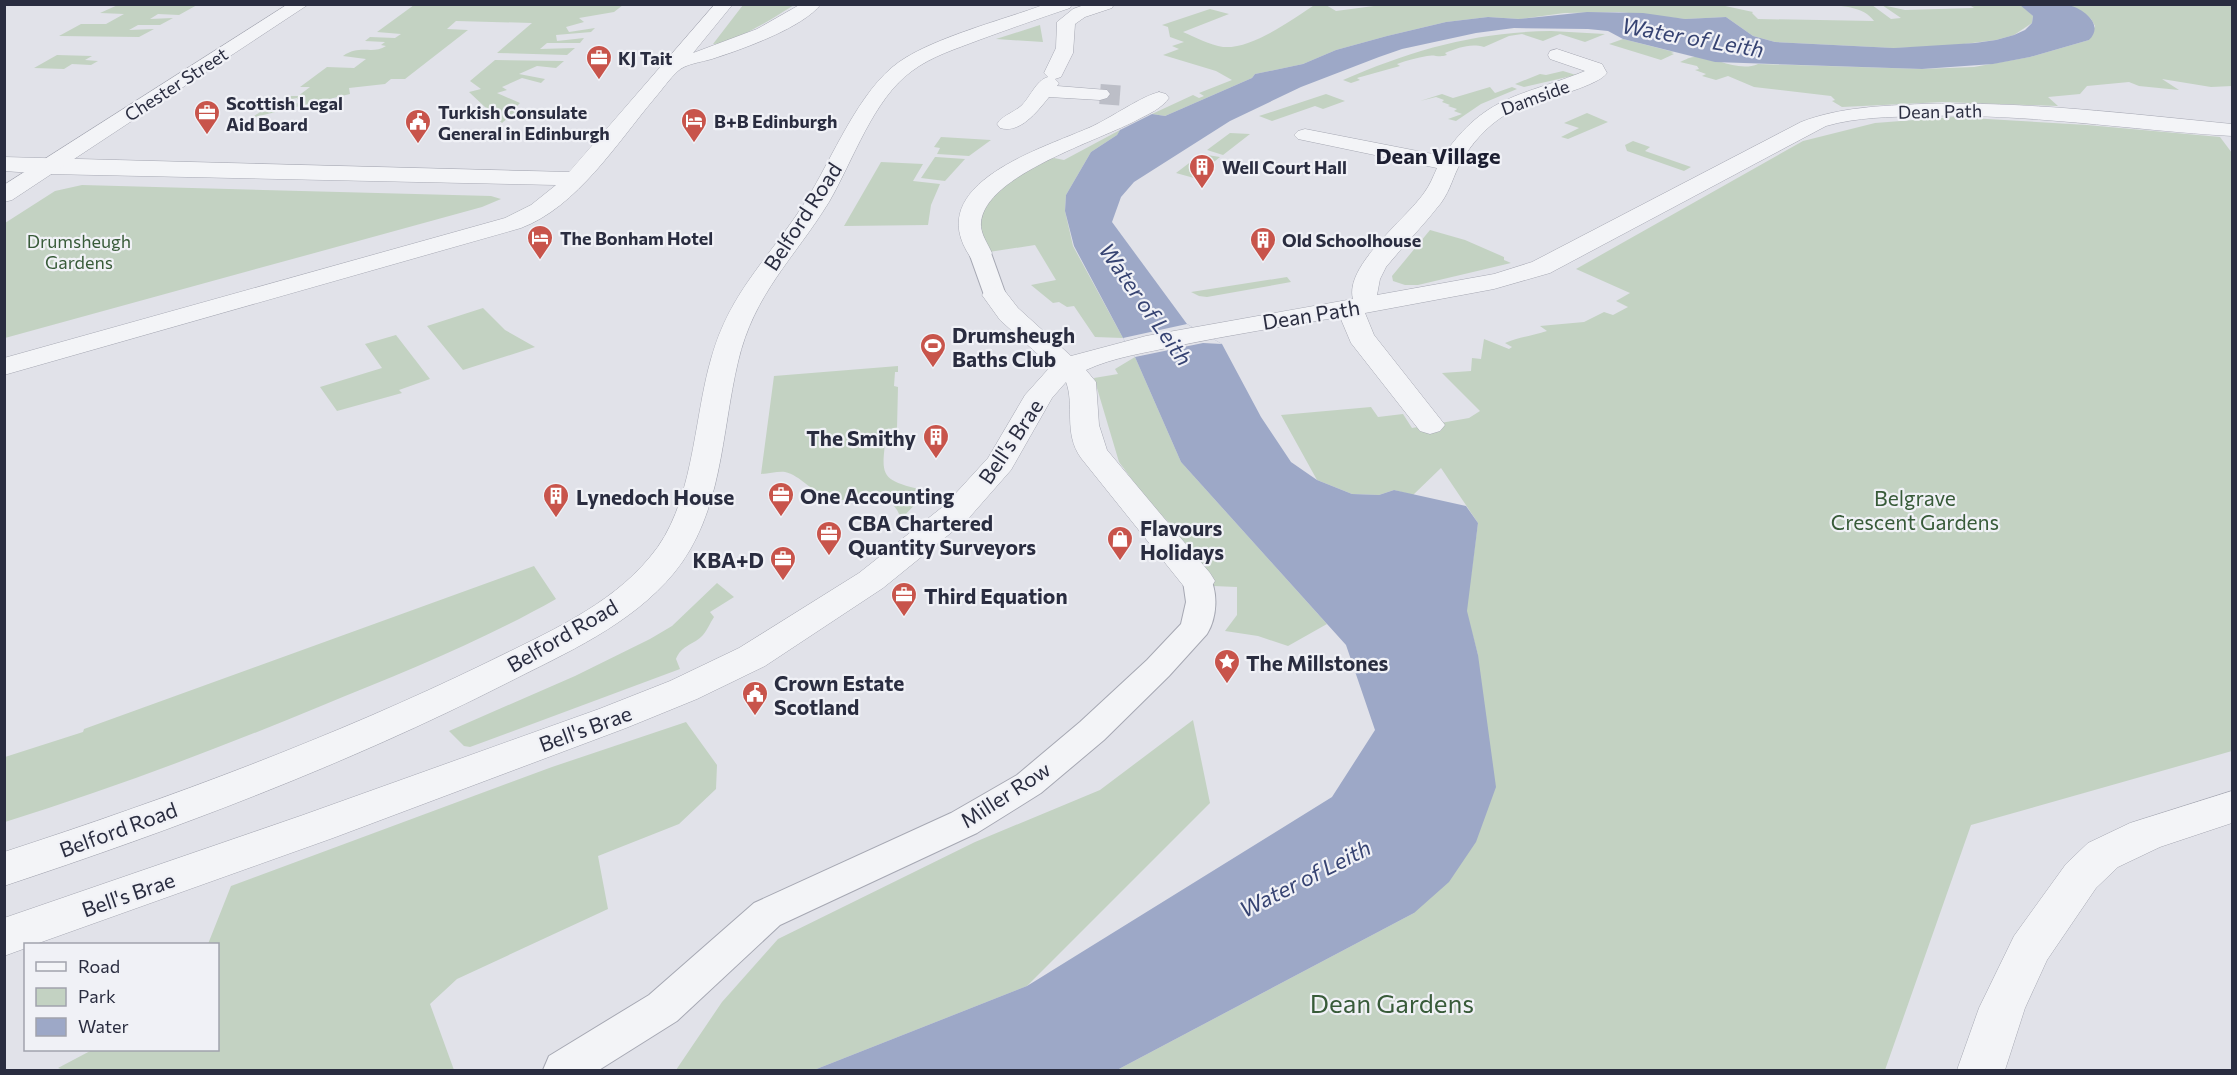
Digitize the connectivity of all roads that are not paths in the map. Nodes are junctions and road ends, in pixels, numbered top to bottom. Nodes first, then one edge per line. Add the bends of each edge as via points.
1 (301, 4) edge
2 (725, 4) edge
3 (813, 4) edge
4 (1106, 4) edge
5 (1065, 14) edge
6 (1557, 55) dead end
7 (673, 64) junction
8 (1049, 82) junction
9 (1100, 94) tunnel mouth
10 (1126, 96) tunnel mouth
11 (1006, 124) dead end
12 (2232, 130) edge
13 (1305, 135) dead end
14 (4, 164) edge
15 (1449, 164) junction
16 (50, 166) junction
17 (575, 179) junction
18 (4, 195) edge
19 (980, 254) joint
20 (995, 295) joint
21 (1359, 307) junction
22 (4, 367) edge
23 (1067, 367) junction
24 (1430, 425) dead end
25 (1198, 581) joint
26 (2232, 807) edge
27 (4, 869) edge
28 (4, 937) edge
29 (564, 1071) edge
30 (1982, 1071) edge

1 - 16 street, Chester Street
2 - 7 street
3 - 7 street via 747,41
4 - 5 street, Belford Road via 1073,16
5 - 8 street via 1069,39
5 - 27 street, Belford Road via 931,51 900,70 883,90 815,204 738,318 727,349 697,490 678,540 666,561 616,606 584,628 489,677 371,731 214,795
6 - 15 street, Damside via 1595,68 1597,73 1496,110 1457,149
7 - 17 street
8 - 9 street
8 - 11 street via 1028,110
10 - 19 street via 1160,98 1019,167 982,195 969,222
12 - 21 street, Dean Path via 2001,111 1920,110 1834,117 1808,126 1556,261 1517,276
13 - 15 street
14 - 16 street
15 - 21 street, Damside via 1445,181 1432,200 1374,265
16 - 17 street
16 - 18 street
17 - 22 street via 546,208 513,223
19 - 20 street
20 - 23 street, Miller Row via 1009,314
21 - 23 street, Dean Path via 1219,329 1106,353
21 - 24 street via 1360,337
23 - 25 street, Miller Row via 1082,382 1084,425 1092,452
23 - 28 street, Bell's Brae via 1045,388 998,466 958,510 872,578 754,656 701,683 589,727
25 - 29 street, Miller Row via 1201,602 1196,627 1092,731 1029,784 964,823 767,914 663,1008
26 - 30 street via 2134,840 2103,855 2081,876 2030,949 2002,1008

